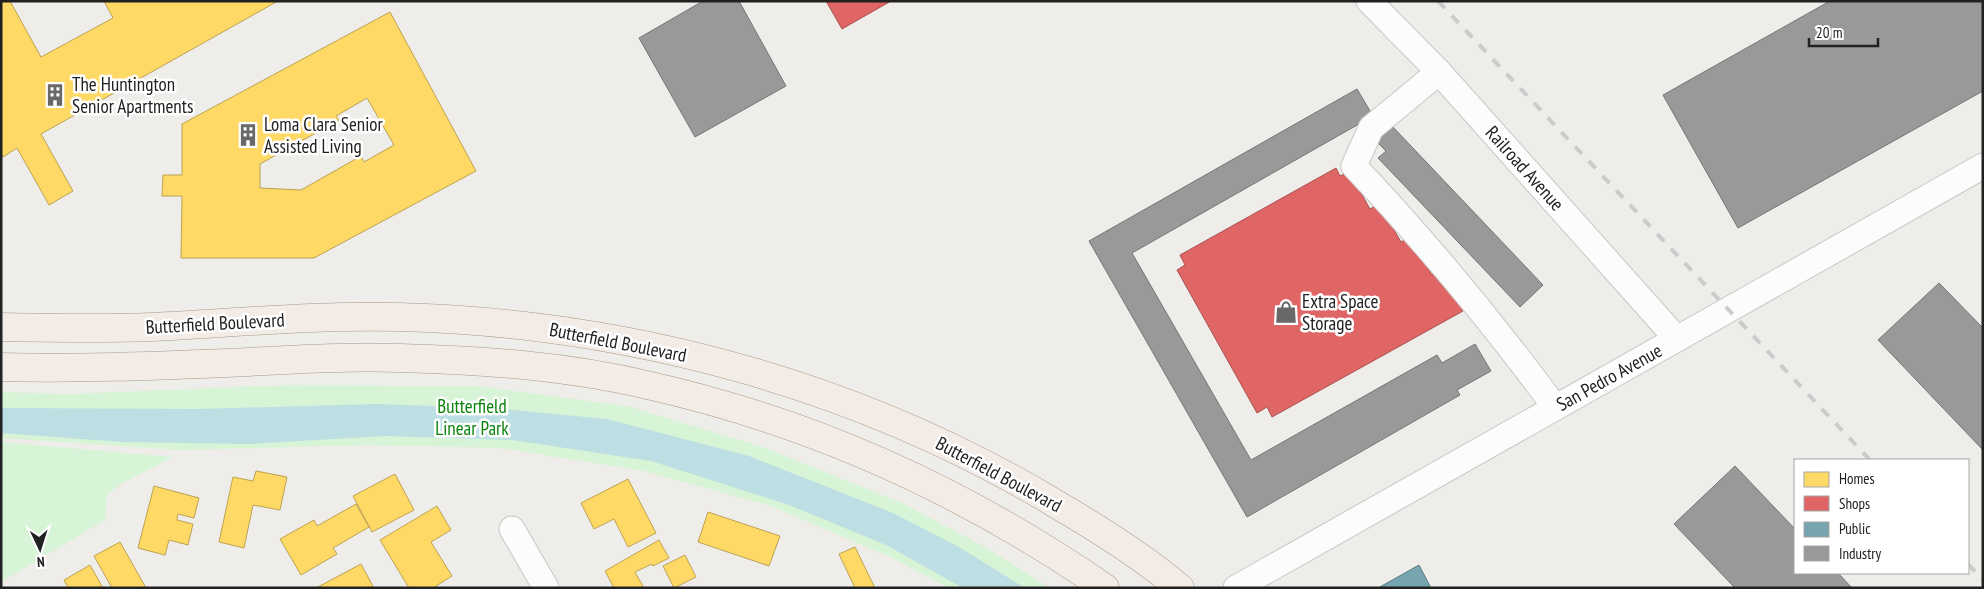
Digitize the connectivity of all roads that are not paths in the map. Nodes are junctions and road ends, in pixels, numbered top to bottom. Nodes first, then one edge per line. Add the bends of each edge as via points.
1 (1369, 1) edge
2 (1439, 72) junction
3 (1983, 166) edge
4 (1, 327) edge
5 (1677, 339) junction
6 (1, 367) edge
7 (1556, 407) junction
8 (512, 529) dead end
9 (546, 588) edge
10 (1105, 588) edge
11 (1180, 588) edge
12 (1236, 588) edge

1 - 2 street, Railroad Avenue
2 - 5 street, Railroad Avenue
2 - 7 street via 1371,128 1354,166 1401,216 1484,315
3 - 5 street, San Pedro Avenue
4 - 11 main road, Butterfield Boulevard via 148,327 396,317 482,320 566,330 651,346 741,368 822,394 970,456 1084,520 1131,550
5 - 7 street, San Pedro Avenue
6 - 10 main road, Butterfield Boulevard via 398,358 482,361 646,384 796,427 914,476 1031,540
7 - 12 street, San Pedro Avenue
8 - 9 street

